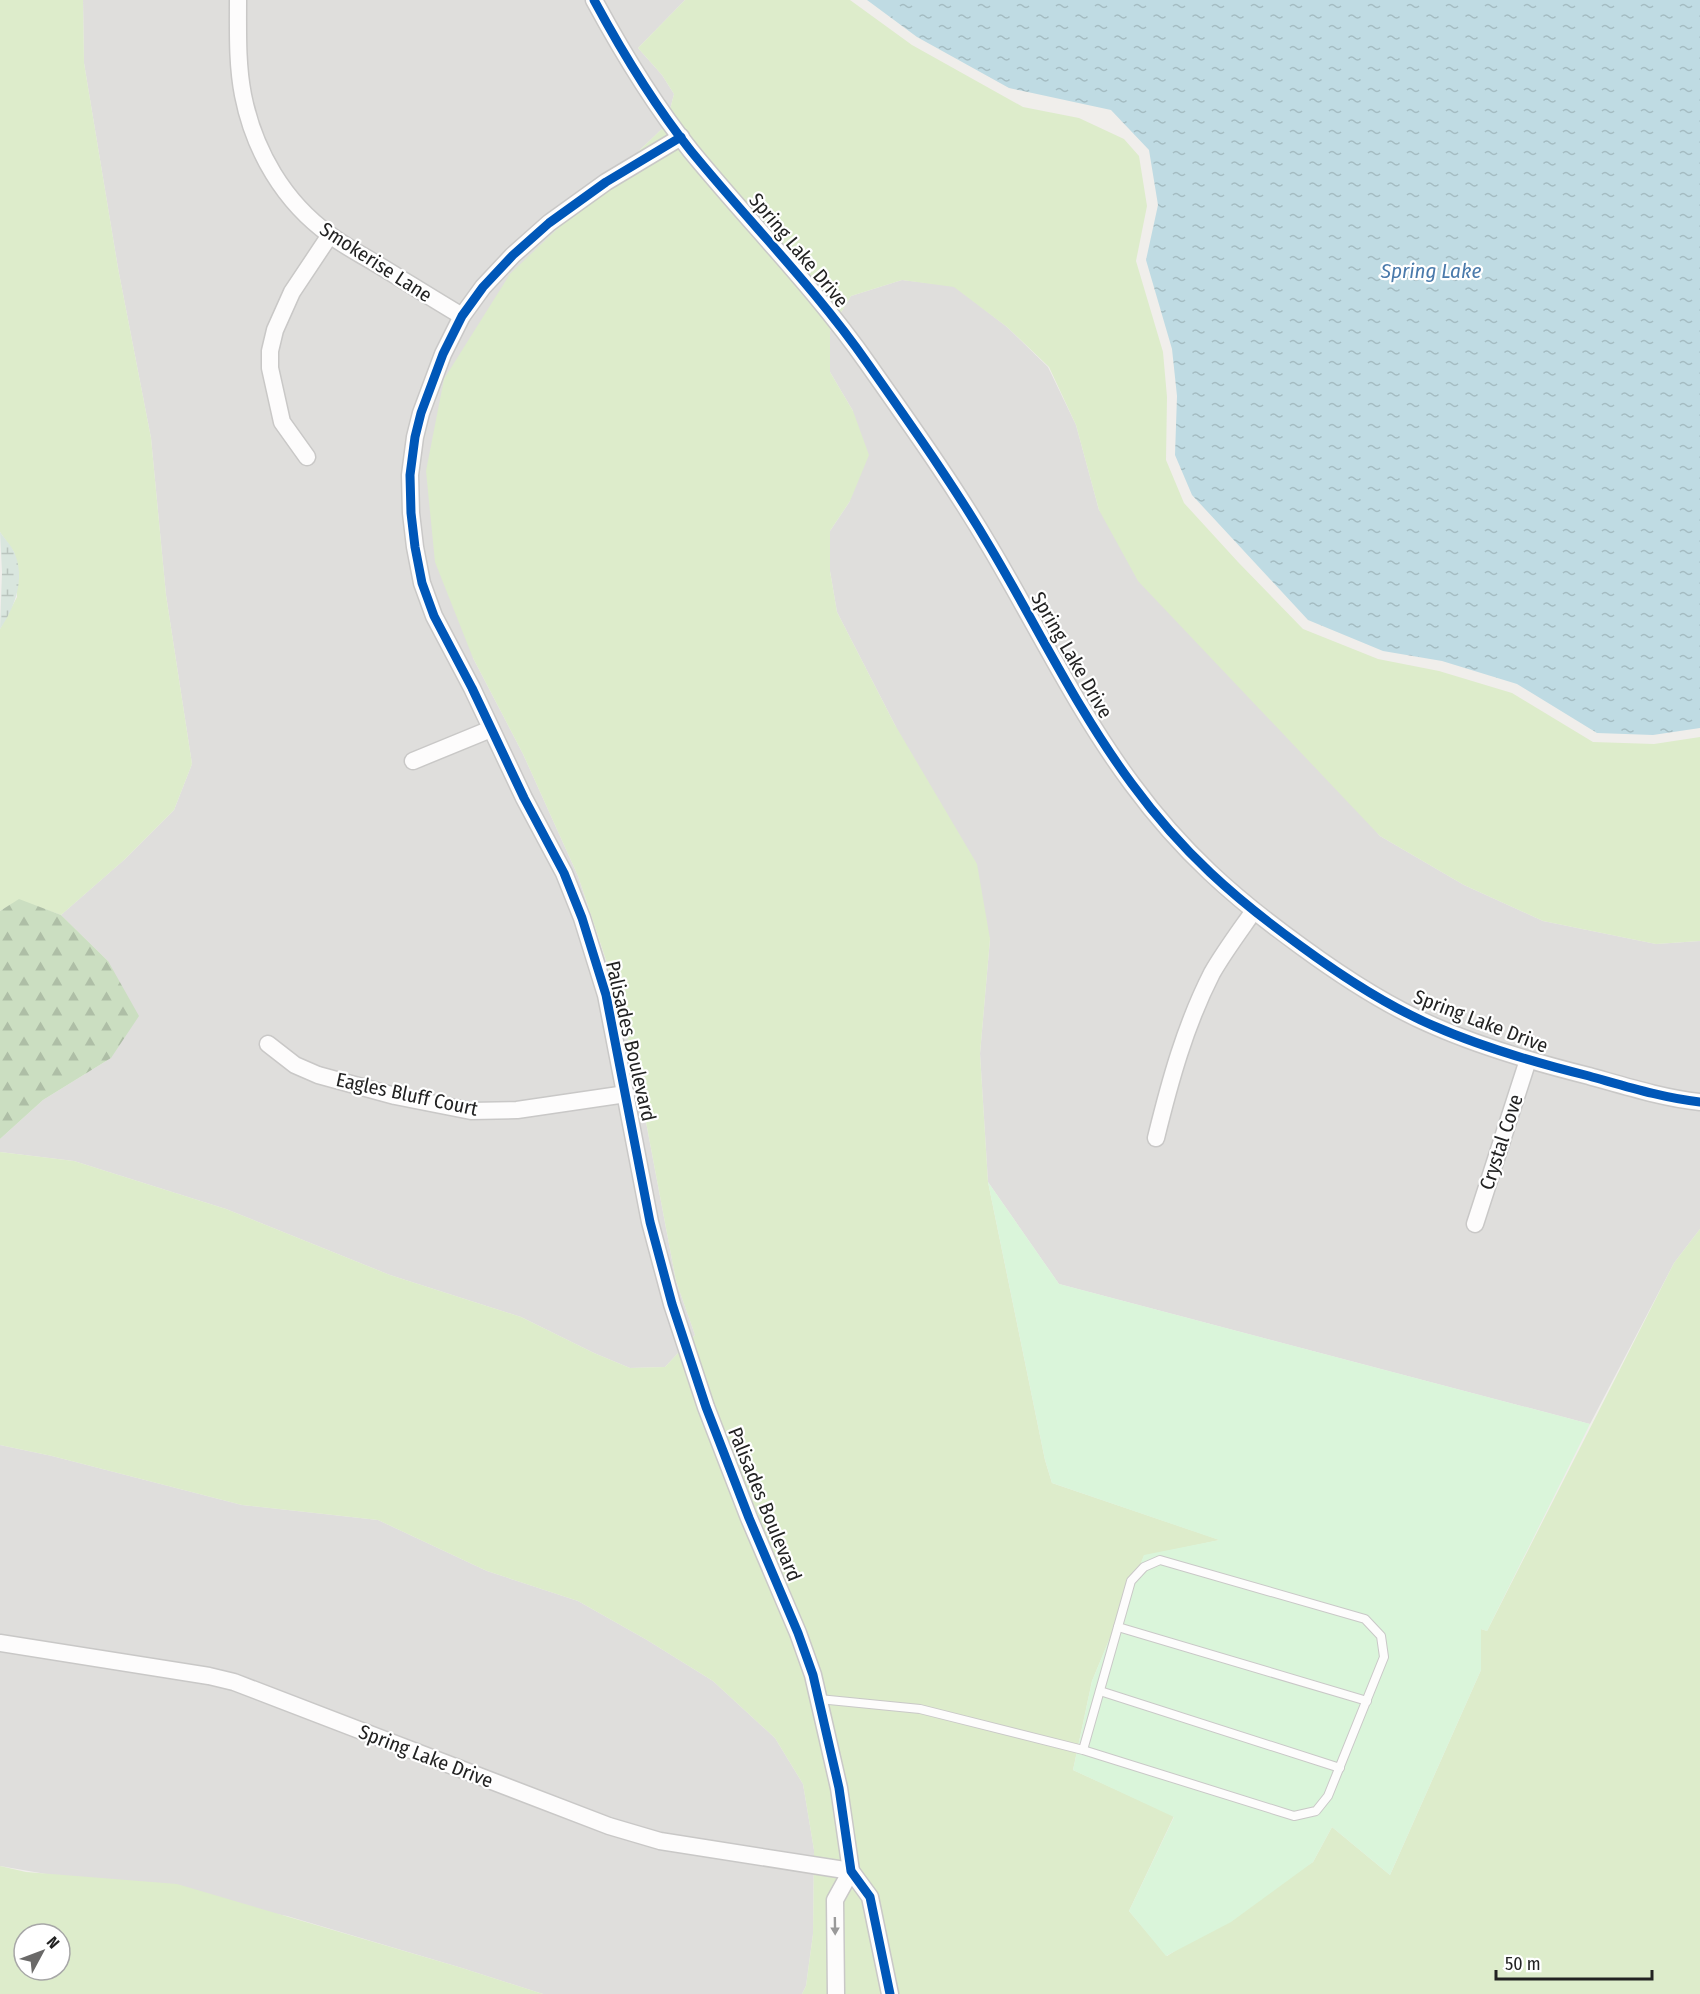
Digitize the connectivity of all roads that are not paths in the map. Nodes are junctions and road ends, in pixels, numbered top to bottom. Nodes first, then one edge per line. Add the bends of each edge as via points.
1 (238, 0) edge
2 (594, 0) edge
3 (681, 137) junction
4 (330, 235) junction
5 (462, 316) junction
6 (307, 457) dead end
7 (491, 729) junction
8 (413, 761) dead end
9 (1253, 912) junction
10 (268, 1044) dead end
11 (1528, 1060) junction
12 (626, 1094) junction
13 (1700, 1102) edge
14 (1156, 1138) dead end
15 (1475, 1224) dead end
16 (1118, 1627) junction
17 (0, 1643) edge
18 (1100, 1691) junction
19 (819, 1699) junction
20 (1367, 1701) junction
21 (1083, 1750) junction
22 (1340, 1768) junction
23 (851, 1871) junction
24 (836, 1994) edge
25 (890, 1994) edge

1 - 4 street, Smokerise Lane via 238,60 243,97 257,141 280,185 299,209
2 - 3 street, Spring Lake Drive
3 - 5 street, Palisades Boulevard via 606,182 549,223 513,255
3 - 9 street, Spring Lake Drive via 812,291 939,466 1098,735 1133,786 1179,843
4 - 5 street, Smokerise Lane
4 - 6 street via 292,292 270,351 282,422
5 - 7 street, Palisades Boulevard via 421,413 410,475 411,513 422,583 434,616
7 - 8 street
7 - 12 street, Palisades Boulevard via 564,873 582,918 606,995
9 - 11 street, Spring Lake Drive via 1384,1001 1435,1026
9 - 14 street via 1213,971 1192,1016 1174,1065
10 - 12 street, Eagles Bluff Court via 296,1065 318,1075 471,1111 517,1110
11 - 13 street, Spring Lake Drive
11 - 15 street, Crystal Cove
12 - 19 street, Palisades Boulevard via 650,1222 672,1304 706,1407 798,1632
16 - 18 lane
16 - 20 lane
16 - 20 lane via 1131,1581 1144,1567 1160,1560 1365,1619 1381,1636 1384,1657
17 - 23 street, Spring Lake Drive via 234,1682 609,1826 650,1838
18 - 21 lane
18 - 22 lane
19 - 21 lane via 920,1709
19 - 23 street, Palisades Boulevard via 839,1788
20 - 22 lane
21 - 22 lane via 1294,1816 1316,1811 1328,1796
23 -> 24 street via 835,1900
23 - 25 street, Palisades Boulevard via 870,1897

